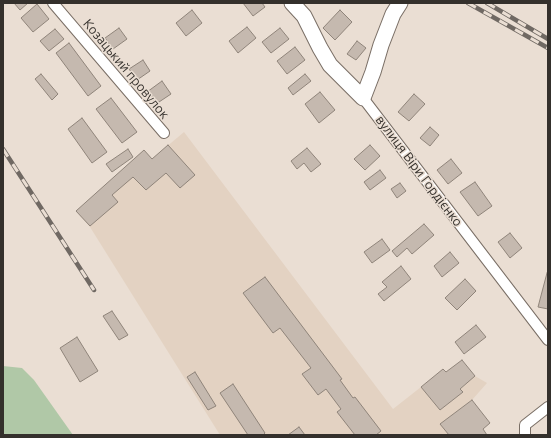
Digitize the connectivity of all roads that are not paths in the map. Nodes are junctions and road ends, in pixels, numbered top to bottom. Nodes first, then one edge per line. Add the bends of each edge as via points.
1 (53, 3) edge
2 (292, 3) edge
3 (397, 8) edge
4 (363, 98) junction
5 (164, 133) dead end
6 (548, 340) edge
7 (548, 407) edge
8 (525, 435) edge

1 - 5 street, Козацький провулок
2 - 4 street, вулиця Віри Гордієнко via 304,16 330,65
3 - 4 street
4 - 6 street, вулиця Віри Гордієнко
7 - 8 street via 525,424

